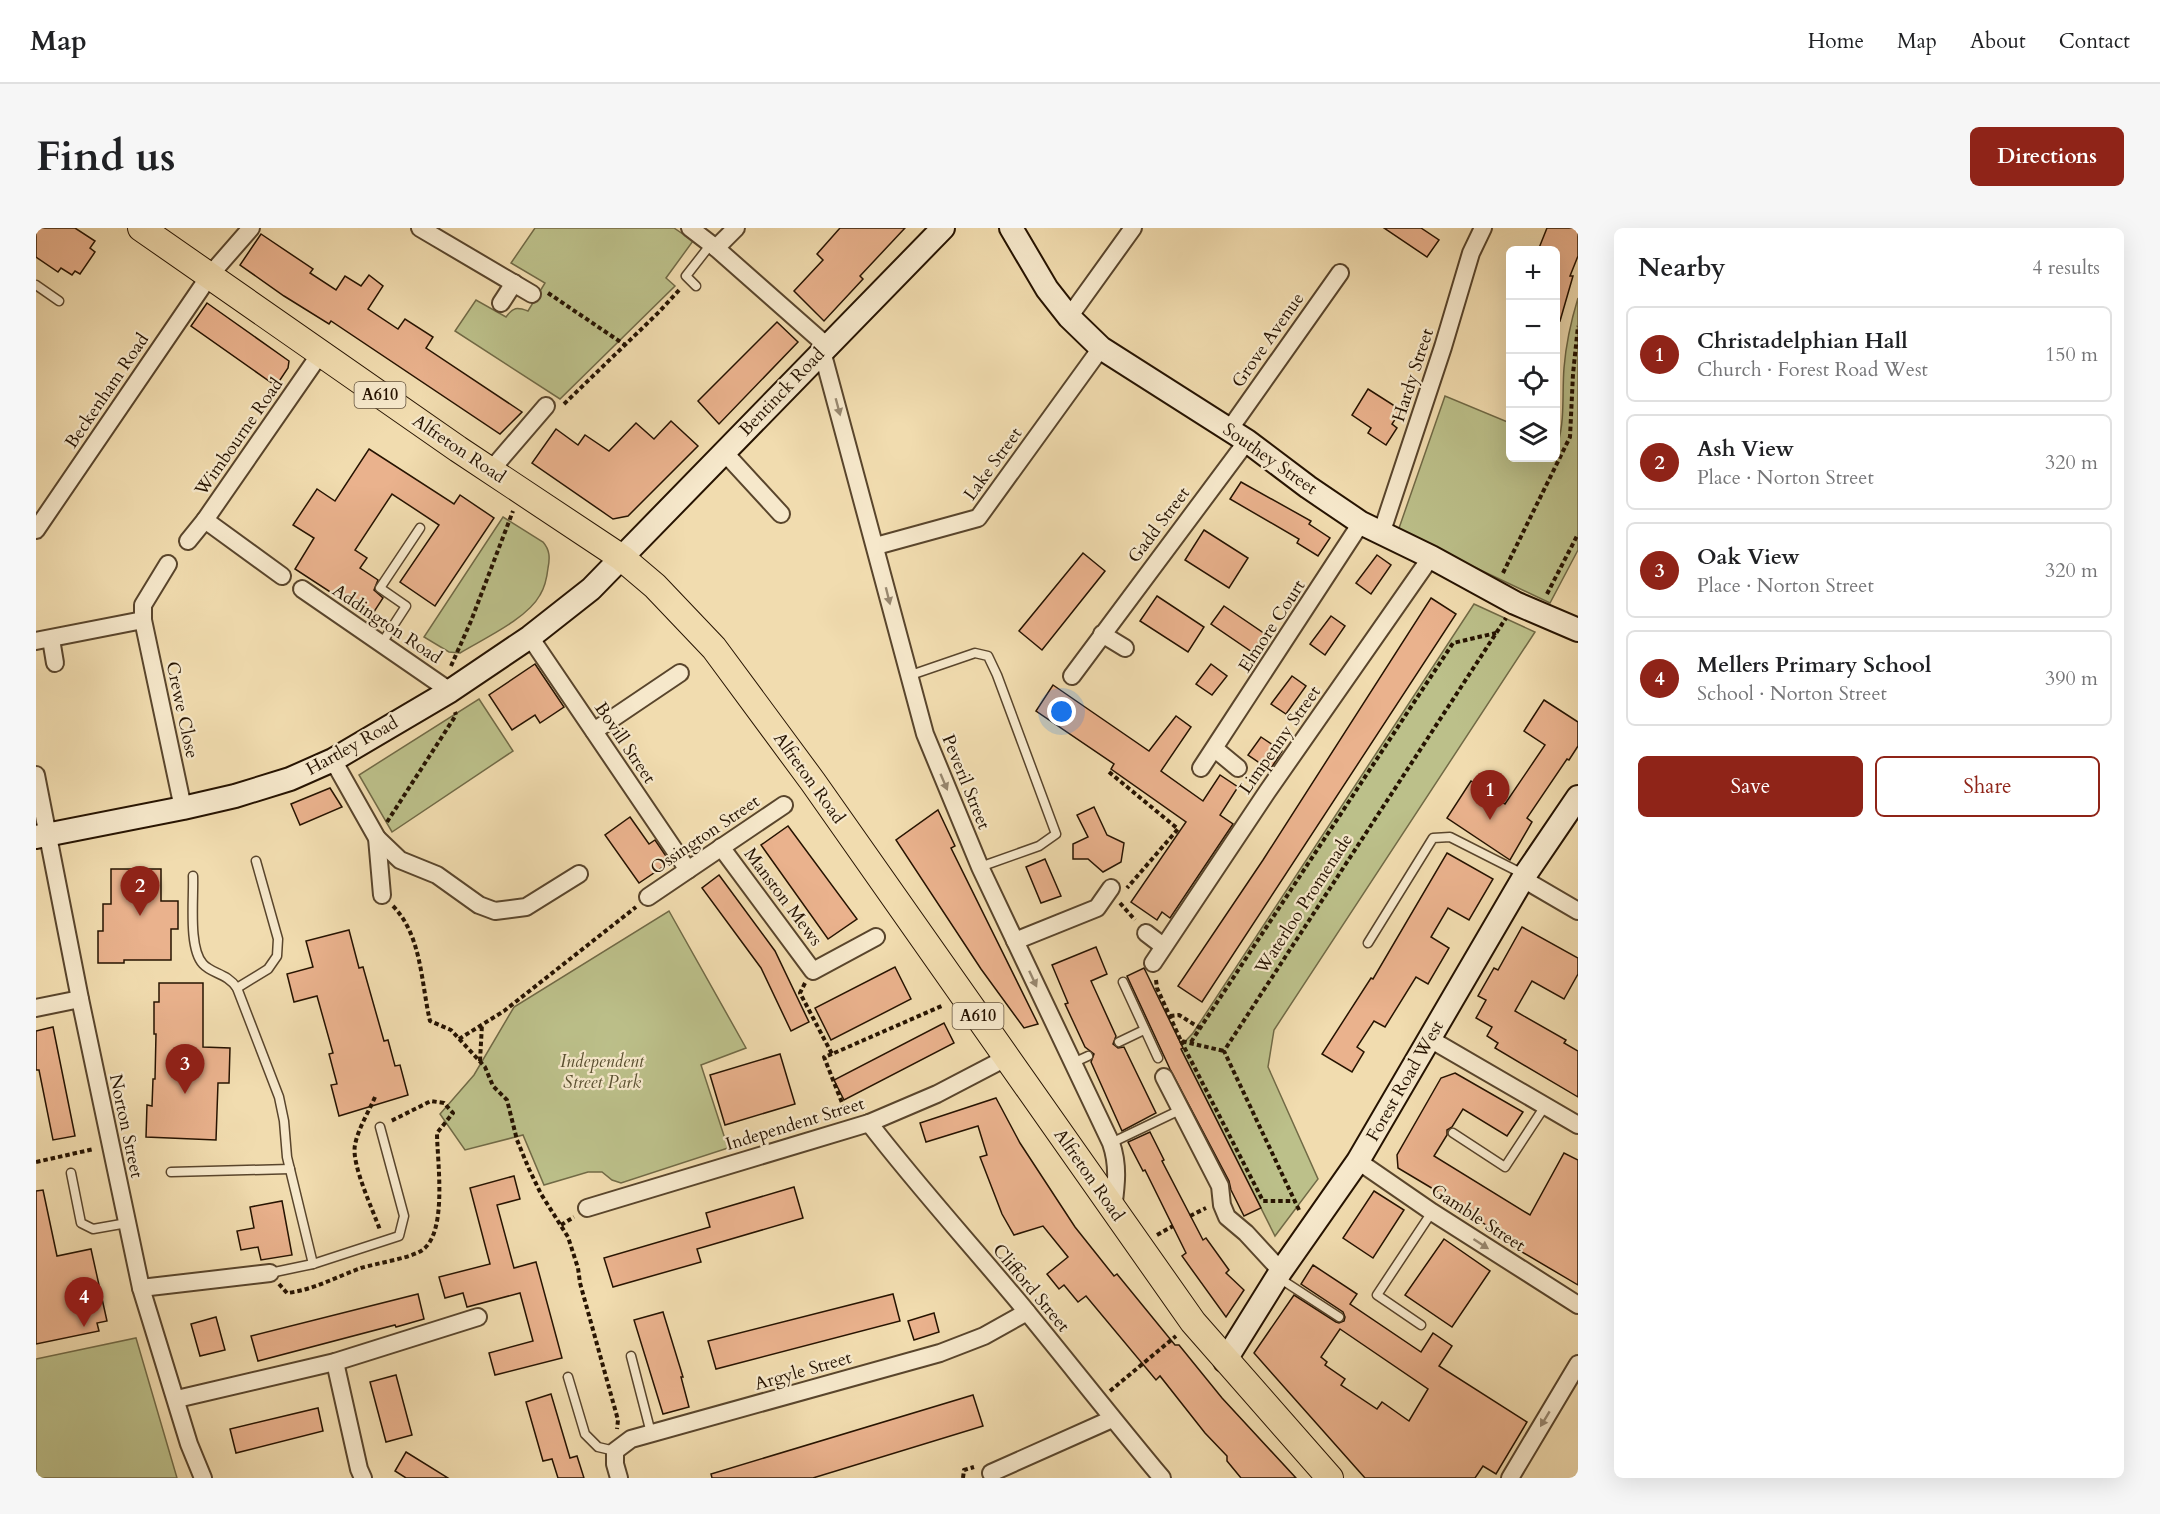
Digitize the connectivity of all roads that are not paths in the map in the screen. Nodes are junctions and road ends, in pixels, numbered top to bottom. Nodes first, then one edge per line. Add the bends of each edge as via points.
1 (141, 228) edge
2 (250, 228) edge
3 (420, 228) edge
4 (690, 228) edge
5 (736, 228) edge
6 (943, 228) edge
7 (1011, 228) edge
8 (1133, 228) edge
9 (1483, 228) edge
10 (714, 246) junction
11 (1340, 273) dead end
12 (210, 275) junction
13 (514, 283) junction
14 (36, 285) edge
15 (696, 286) dead end
16 (532, 294) road end
17 (59, 301) dead end
18 (501, 303) dead end
19 (1069, 317) junction
20 (825, 348) junction
21 (1101, 348) junction
22 (320, 354) junction
23 (546, 406) road end
24 (1238, 435) junction
25 (724, 452) junction
26 (491, 470) junction
27 (781, 514) dead end
28 (205, 520) junction
29 (1361, 523) junction
30 (420, 528) dead end
31 (36, 530) edge
32 (1381, 534) junction
33 (188, 541) dead end
34 (876, 546) junction
35 (1431, 557) junction
36 (622, 558) junction
37 (168, 564) dead end
38 (282, 576) dead end
39 (302, 589) dead end
40 (143, 620) junction
41 (1578, 630) edge
42 (1102, 634) junction
43 (530, 637) junction
44 (44, 640) edge
45 (382, 644) junction
46 (1125, 648) dead end
47 (55, 663) dead end
48 (680, 673) dead end
49 (908, 676) junction
50 (1071, 676) dead end
51 (446, 688) junction
52 (594, 731) junction
53 (1215, 749) junction
54 (333, 760) junction
55 (1201, 768) dead end
56 (1238, 768) dead end
57 (36, 775) edge
58 (1578, 797) edge
59 (784, 805) dead end
60 (183, 808) junction
61 (42, 836) edge
62 (377, 838) junction
63 (721, 847) junction
64 (256, 861) dead end
65 (980, 867) junction
66 (688, 870) junction
67 (579, 874) dead end
68 (193, 876) dead end
69 (1524, 877) junction
70 (1114, 894) road end
71 (382, 895) road end
72 (648, 897) road end
73 (1578, 911) edge
74 (1142, 929) road end
75 (876, 937) dead end
76 (1016, 941) junction
77 (1368, 943) dead end
78 (1163, 946) junction
79 (1153, 963) road end
80 (1123, 982) dead end
81 (237, 988) junction
82 (80, 999) junction
83 (36, 1008) edge
84 (1144, 1030) junction
85 (1430, 1039) junction
86 (1119, 1042) dead end
87 (1006, 1058) junction
88 (1158, 1058) dead end
89 (1164, 1077) dead end
90 (1545, 1106) junction
91 (1180, 1110) junction
92 (869, 1123) junction
93 (1578, 1125) edge
94 (380, 1127) dead end
95 (1453, 1133) dead end
96 (1111, 1143) junction
97 (1358, 1161) junction
98 (290, 1169) junction
99 (171, 1172) dead end
100 (71, 1173) dead end
101 (587, 1208) dead end
102 (1113, 1209) junction
103 (1432, 1212) junction
104 (127, 1223) junction
105 (313, 1264) junction
106 (270, 1273) joint
107 (1280, 1274) junction
108 (141, 1288) junction
109 (1578, 1305) edge
110 (1027, 1312) junction
111 (478, 1317) dead end
112 (1339, 1317) dead end
113 (1421, 1325) dead end
114 (447, 1327) junction
115 (451, 1344) dead end
116 (631, 1356) dead end
117 (1225, 1360) junction
118 (335, 1362) junction
119 (1577, 1368) edge
120 (568, 1377) dead end
121 (177, 1399) junction
122 (1112, 1419) junction
123 (651, 1433) junction
124 (615, 1451) junction
125 (991, 1473) dead end
126 (203, 1478) edge
127 (363, 1478) edge
128 (619, 1478) edge
129 (1162, 1478) edge
130 (1330, 1478) edge
131 (1510, 1478) edge

1 - 12 main road, Alfreton Road / A610
2 - 12 street, Beckenham Road
3 - 13 street
4 - 10 street
5 - 10 street
6 - 20 street, Bentinck Road
7 - 19 street, Southey Street via 1047,289
8 - 19 street
9 - 32 street, Hardy Street via 1471,253
10 - 15 lane via 686,276
10 - 20 street
11 - 24 street, Grove Avenue
12 - 22 main road, Alfreton Road / A610
12 - 31 street, Beckenham Road
13 - 16 street
13 - 18 street
14 - 17 lane
19 - 21 street, Southey Street
20 - 25 street, Bentinck Road
20 -> 34 street, Peveril Street
21 - 24 street, Southey Street
21 - 34 street, Lake Street via 978,518
22 - 26 main road, Alfreton Road / A610
22 - 28 street, Wimbourne Road
23 - 26 street
24 - 29 street, Southey Street
24 - 42 street, Gadd Street
25 - 27 street
25 - 36 street, Bentinck Road
26 - 36 main road, Alfreton Road / A610
28 - 33 street, Wimbourne Road
28 - 38 street
29 - 32 street, Southey Street
29 - 53 street, Elmore Court
30 - 45 lane via 380,588 406,606
32 - 35 street, Southey Street
34 -> 49 street, Peveril Street
35 - 41 street, Southey Street via 1494,593
35 - 78 street, Limpenny Street
36 - 43 street, Hartley Road via 591,589
36 - 87 main road, Alfreton Road / A610 via 655,586 714,648
37 - 40 street, Crewe Close via 143,605
39 - 45 street, Addington Road
40 - 44 street
40 - 60 street, Crewe Close
42 - 46 street
42 - 50 street, Gadd Street
43 - 51 street, Hartley Road
43 - 52 street, Bovill Street
44 - 47 street
45 - 51 street, Addington Road
48 - 52 street
49 -> 65 street, Peveril Street via 925,734
49 - 65 lane via 975,653 988,656 997,675 1056,834 1039,846
51 - 54 street, Hartley Road
52 - 66 street, Bovill Street
53 - 55 street, Elmore Court
53 - 56 street
54 - 60 street, Hartley Road via 290,779
54 - 62 street
57 - 61 street, Norton Street
58 - 69 street, Forest Road West
59 - 63 street, Ossington Street
60 - 61 street, Hartley Road
61 - 82 street, Norton Street
62 - 67 street via 400,860 437,876 479,905 495,911 526,907
62 - 71 street
63 - 66 street, Ossington Street
63 - 75 street, Manston Mews via 813,971
64 - 81 lane via 278,939 276,956 268,969
65 - 76 street, Peveril Street
66 - 72 street, Ossington Street
68 - 81 lane via 196,953 204,966 223,974
69 - 73 street
69 - 77 lane via 1450,837 1433,838
69 - 85 street, Forest Road West
70 - 76 street via 1097,908
74 - 78 street
76 -> 96 street, Peveril Street via 1081,1059
78 - 79 street, Limpenny Street
80 - 84 lane
81 - 98 lane via 279,1097
82 - 83 street
82 - 104 street, Norton Street
84 - 86 lane
84 - 88 lane
85 - 90 street
85 - 97 street, Forest Road West
87 - 92 street, Independent Street
87 - 102 main road, Alfreton Road / A610
89 - 91 street
90 - 93 street
90 - 95 lane via 1505,1167
91 - 96 lane
91 - 107 street via 1220,1186 1227,1217 1246,1233
92 - 101 street, Independent Street
92 - 110 street, Clifford Street
94 - 105 lane via 404,1216 399,1236
96 - 102 street, Peveril Street via 1117,1174
97 - 103 street, Gamble Street
97 - 107 street, Forest Road West
98 - 99 lane
98 - 105 lane
100 - 104 lane via 81,1223 93,1229
102 - 117 main road, Alfreton Road / A610 via 1193,1322
103 -> 109 street, Gamble Street
103 - 113 lane via 1377,1294
104 - 108 street, Norton Street
105 - 106 lane
106 - 108 street
107 - 112 lane
107 - 117 street, Forest Road West
108 - 121 street, Norton Street
110 - 122 street, Clifford Street
110 - 123 street, Argyle Street via 984,1336 940,1353
111 - 114 street
114 - 115 street
114 - 118 street
116 - 123 lane
117 - 130 main road, Alfreton Road / A610
118 - 121 street
118 - 127 street
119 -> 131 street
120 - 124 lane via 585,1434 598,1448
121 - 126 street, Norton Street
122 - 125 street
122 - 129 street, Clifford Street
123 - 124 street, Argyle Street via 631,1439
124 - 128 street

